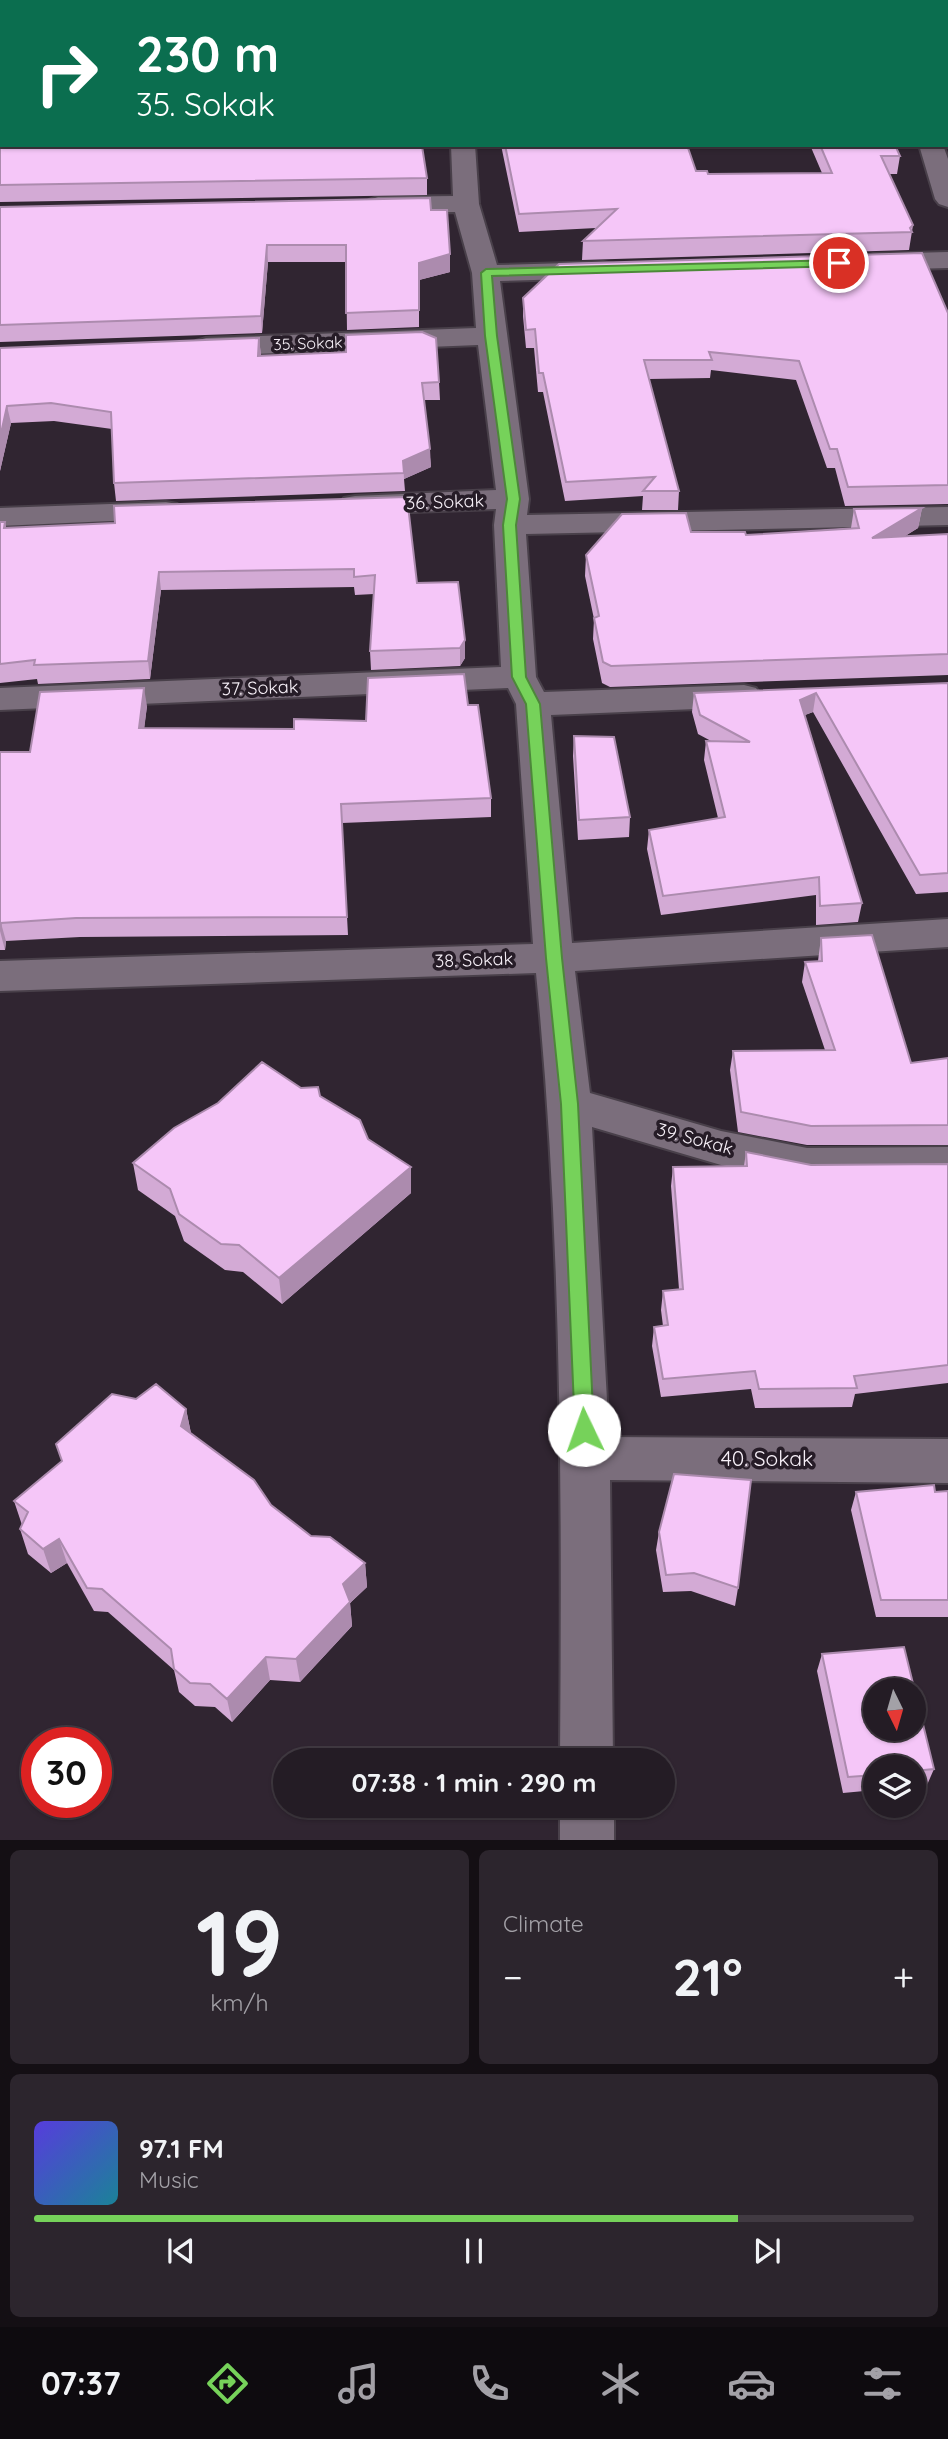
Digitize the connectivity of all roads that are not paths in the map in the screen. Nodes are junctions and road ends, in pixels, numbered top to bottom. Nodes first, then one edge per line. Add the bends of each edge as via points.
1 (463, 147) edge
2 (932, 147) edge
3 (948, 200) edge
4 (466, 204) junction
5 (357, 206) edge
6 (948, 260) edge
7 (850, 263) edge
8 (626, 269) edge
9 (486, 273) junction
10 (491, 336) junction
11 (177, 348) edge
12 (319, 506) edge
13 (194, 510) edge
14 (511, 512) junction
15 (948, 516) edge
16 (0, 517) edge
17 (526, 691) junction
18 (782, 695) edge
19 (0, 698) edge
20 (948, 933) edge
21 (554, 958) junction
22 (0, 976) edge
23 (570, 1104) junction
24 (948, 1164) edge
25 (586, 1458) junction
26 (948, 1461) edge
27 (587, 1748) edge
28 (587, 1818) edge
29 (587, 1840) edge

1 - 4 street
2 - 3 street
4 - 5 street
4 - 9 street
6 - 7 street
8 - 9 street
9 - 10 street
10 - 11 street, 35. Sokak
10 - 14 street
12 - 14 street, 36. Sokak
13 - 16 street
14 - 15 street, 36. Sokak
14 - 17 street
17 - 18 street, 37. Sokak
17 - 19 street, 37. Sokak
17 - 21 street
20 - 21 street, 38. Sokak
21 - 22 street, 38. Sokak
21 - 23 street
23 - 24 street, 39. Sokak via 721,1148 807,1165
23 - 25 street
25 - 26 street, 40. Sokak
25 - 27 street
28 - 29 street

